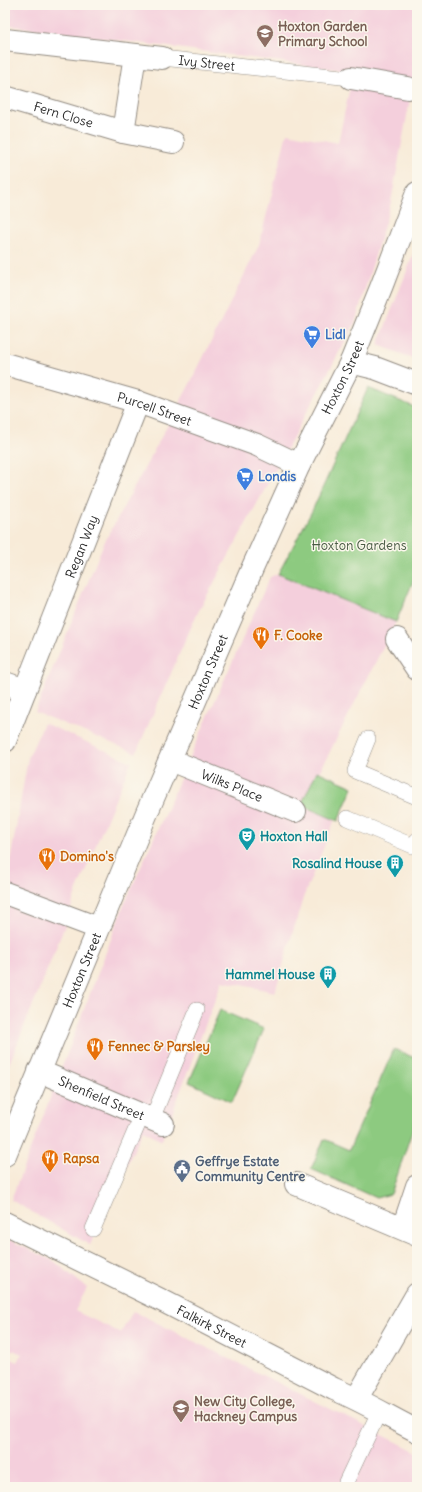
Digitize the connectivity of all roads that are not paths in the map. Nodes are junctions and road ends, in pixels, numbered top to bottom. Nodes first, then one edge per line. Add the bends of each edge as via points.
1 (5, 40) edge
2 (135, 55) junction
3 (162, 58) joint
4 (351, 78) joint
5 (408, 88) dead end
6 (5, 97) edge
7 (123, 132) junction
8 (173, 142) dead end
9 (417, 193) edge
10 (351, 362) junction
11 (5, 364) edge
12 (417, 384) edge
13 (138, 402) junction
14 (299, 465) junction
15 (397, 638) dead end
16 (417, 669) edge
17 (15, 686) edge
18 (368, 739) dead end
19 (5, 741) edge
20 (170, 760) junction
21 (417, 797) edge
22 (295, 811) dead end
23 (347, 818) dead end
24 (417, 840) edge
25 (7, 899) edge
26 (98, 928) junction
27 (197, 1010) dead end
28 (39, 1071) junction
29 (152, 1119) junction
30 (10, 1128) edge
31 (5, 1155) edge
32 (296, 1184) dead end
33 (417, 1186) edge
34 (5, 1223) edge
35 (93, 1229) dead end
36 (410, 1231) edge
37 (417, 1294) edge
38 (357, 1398) junction
39 (379, 1412) junction
40 (417, 1431) edge
41 (346, 1487) edge

1 - 2 street, Ivy Street
2 - 3 street, Ivy Street
2 - 7 street
3 - 4 lane, Ivy Street
4 - 5 street, Ivy Street
6 - 7 street, Fern Close
7 - 8 street, Fern Close
9 - 10 street, Hoxton Street
10 - 12 street
10 - 14 street, Hoxton Street
11 - 13 street, Purcell Street
13 - 14 street, Purcell Street via 257,445
13 - 17 street, Regan Way
14 - 20 street, Hoxton Street
15 - 16 street
17 - 19 street, Regan Way
18 - 21 lane via 355,771
20 - 22 street, Wilks Place
20 - 26 street, Hoxton Street
23 - 24 lane via 413,846
25 - 26 street
26 - 28 street, Hoxton Street
27 - 29 lane
28 - 29 street, Shenfield Street
28 - 30 street, Hoxton Street
29 - 35 lane
30 - 31 street, Hoxton Street
32 - 36 street
33 - 36 street
34 - 38 street, Falkirk Street
37 - 38 street
38 - 39 street, Falkirk Street
39 - 40 street, Falkirk Street
39 - 41 lane via 346,1482

